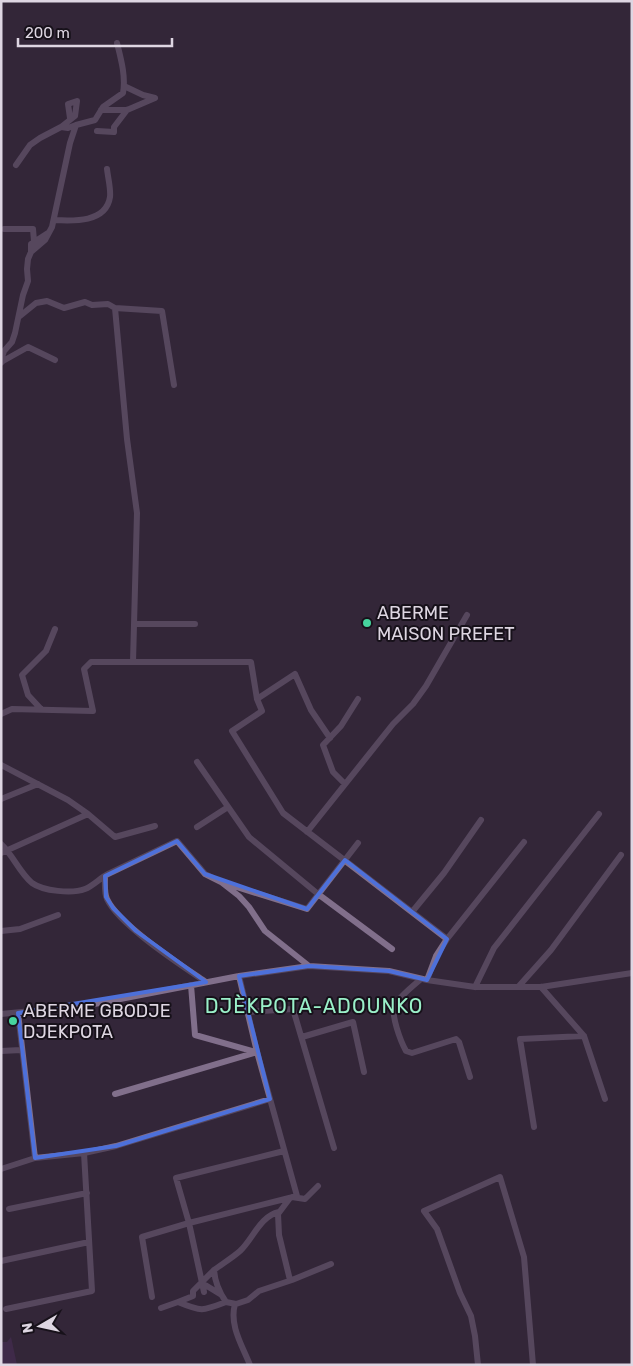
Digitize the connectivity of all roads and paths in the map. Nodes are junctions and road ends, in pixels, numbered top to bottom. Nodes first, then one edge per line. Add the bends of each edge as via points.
1 (118, 43) dead end
2 (124, 86) junction
3 (101, 110) junction
4 (127, 110) junction
5 (70, 118) dead end
6 (76, 125) junction
7 (60, 127) junction
8 (97, 131) dead end
9 (16, 165) dead end
10 (107, 170) dead end
11 (54, 220) junction
12 (4, 229) dead end
13 (51, 230) junction
14 (34, 241) junction
15 (31, 252) junction
16 (115, 308) junction
17 (19, 316) junction
18 (55, 360) dead end
19 (2, 362) edge
20 (174, 385) dead end
21 (467, 616) dead end
22 (134, 624) junction
23 (195, 624) dead end
24 (55, 629) dead end
25 (134, 662) junction
26 (257, 699) junction
27 (358, 699) dead end
28 (42, 709) junction
29 (1, 714) edge
30 (330, 738) junction
31 (197, 762) dead end
32 (1, 765) edge
33 (38, 784) junction
34 (345, 784) junction
35 (1, 799) edge
36 (228, 807) junction
37 (88, 814) junction
38 (599, 814) dead end
39 (480, 820) dead end
40 (155, 826) dead end
41 (197, 827) dead end
42 (307, 832) junction
43 (524, 842) dead end
44 (358, 843) dead end
45 (1, 844) edge
46 (5, 852) edge
47 (621, 855) dead end
48 (345, 860) junction
49 (105, 876) junction
50 (221, 882) junction
51 (318, 894) junction
52 (412, 912) junction
53 (58, 916) dead end
54 (1, 931) edge
55 (447, 939) junction
56 (392, 949) dead end
57 (309, 966) junction
58 (632, 973) edge
59 (238, 976) junction
60 (424, 979) junction
61 (206, 982) junction
62 (191, 985) junction
63 (519, 986) junction
64 (475, 987) junction
65 (541, 987) junction
66 (247, 1012) junction
67 (18, 1013) junction
68 (1, 1014) edge
69 (584, 1036) junction
70 (302, 1037) junction
71 (21, 1050) junction
72 (1, 1051) edge
73 (257, 1052) junction
74 (364, 1072) dead end
75 (470, 1077) dead end
76 (115, 1094) dead end
77 (270, 1099) junction
78 (605, 1099) dead end
79 (534, 1127) dead end
80 (334, 1148) dead end
81 (284, 1151) junction
82 (84, 1153) junction
83 (35, 1158) junction
84 (1, 1169) edge
85 (318, 1186) dead end
86 (87, 1194) junction
87 (291, 1198) junction
88 (9, 1209) dead end
89 (279, 1212) junction
90 (189, 1223) junction
91 (89, 1242) junction
92 (1, 1261) edge
93 (331, 1264) dead end
94 (214, 1270) junction
95 (290, 1280) junction
96 (202, 1283) junction
97 (204, 1292) dead end
98 (221, 1295) junction
99 (152, 1297) dead end
100 (178, 1302) junction
101 (226, 1302) junction
102 (235, 1304) junction
103 (161, 1308) dead end
104 (6, 1309) dead end
105 (250, 1365) edge
106 (478, 1365) edge
107 (533, 1365) edge

1 - 2 street
2 - 3 street via 122,93
2 - 4 street via 156,98
3 - 4 street
3 - 6 street via 95,120
4 - 8 street via 114,127 114,132
5 - 7 street
6 - 7 street
6 - 11 street
7 - 9 street via 30,145
10 - 11 street via 110,195 106,208 84,220
11 - 13 street
12 - 14 street via 33,229
13 - 14 street
13 - 15 street
14 - 15 street
15 - 17 street
16 - 17 street via 108,304 84,302 64,308 47,301 36,303
16 - 20 street via 162,311
16 - 22 street via 137,514
17 - 19 street
18 - 19 street via 28,347
21 - 34 street via 426,686
22 - 23 street
22 - 25 street
24 - 28 street via 46,650 22,675 28,695
25 - 26 street via 251,662
25 - 28 street via 91,662 84,669 93,711
26 - 30 street via 295,674 311,710
26 - 42 street via 262,711 232,732 283,813
27 - 30 street
28 - 29 street via 12,709
30 - 34 street via 324,746 333,772
31 - 36 street
32 - 33 street
33 - 35 street
33 - 37 street
34 - 42 street
36 - 41 street
36 - 51 street via 249,838
37 - 40 street via 115,837
37 - 46 street
38 - 64 street via 494,948
39 - 52 street via 444,873
42 - 48 street
43 - 55 street
44 - 48 street
45 - 46 street
46 - 49 street via 34,884 48,889 84,889
47 - 63 street via 551,950
48 - 51 street
48 - 52 street
49 - 50 street via 177,841 204,874
49 - 61 street via 106,897 113,908 136,931
50 - 51 street via 307,909
50 - 57 street via 244,902 265,931
51 - 56 street
52 - 55 street
53 - 54 street via 20,930
55 - 60 street
57 - 59 street
57 - 60 street via 389,971
58 - 65 street
59 - 61 street
59 - 66 street
60 - 64 street
60 - 75 street via 395,1004 393,1012 401,1042 406,1051 412,1053 456,1039
61 - 62 street
62 - 67 street via 84,1006
62 - 73 street via 195,1035
63 - 64 street
63 - 65 street
65 - 69 street
66 - 70 street via 293,1009
66 - 73 street
67 - 68 street
67 - 71 street
69 - 78 street
69 - 79 street via 520,1039
70 - 74 street via 353,1022
70 - 80 street
71 - 72 street
71 - 83 street
73 - 76 street
73 - 77 street
77 - 81 street
77 - 82 street
81 - 87 street via 297,1196
81 - 90 street via 176,1178
82 - 83 street
82 - 86 street
83 - 84 street
85 - 87 street via 305,1199
86 - 88 street
86 - 91 street
87 - 89 street
87 - 90 street
89 - 94 street via 271,1214 239,1251
89 - 95 street via 279,1234
90 - 96 street
90 - 99 street via 142,1237
91 - 92 street
91 - 104 street via 92,1292
93 - 95 street
94 - 96 street
94 - 98 street via 214,1280
95 - 102 street
96 - 97 street
96 - 98 street
96 - 100 street via 193,1291 193,1296
98 - 101 street
100 - 101 street via 206,1310
100 - 103 street
101 - 102 street
102 - 105 street via 232,1314 237,1335
106 - 107 street via 471,1316 437,1229 424,1211 500,1177 524,1257

